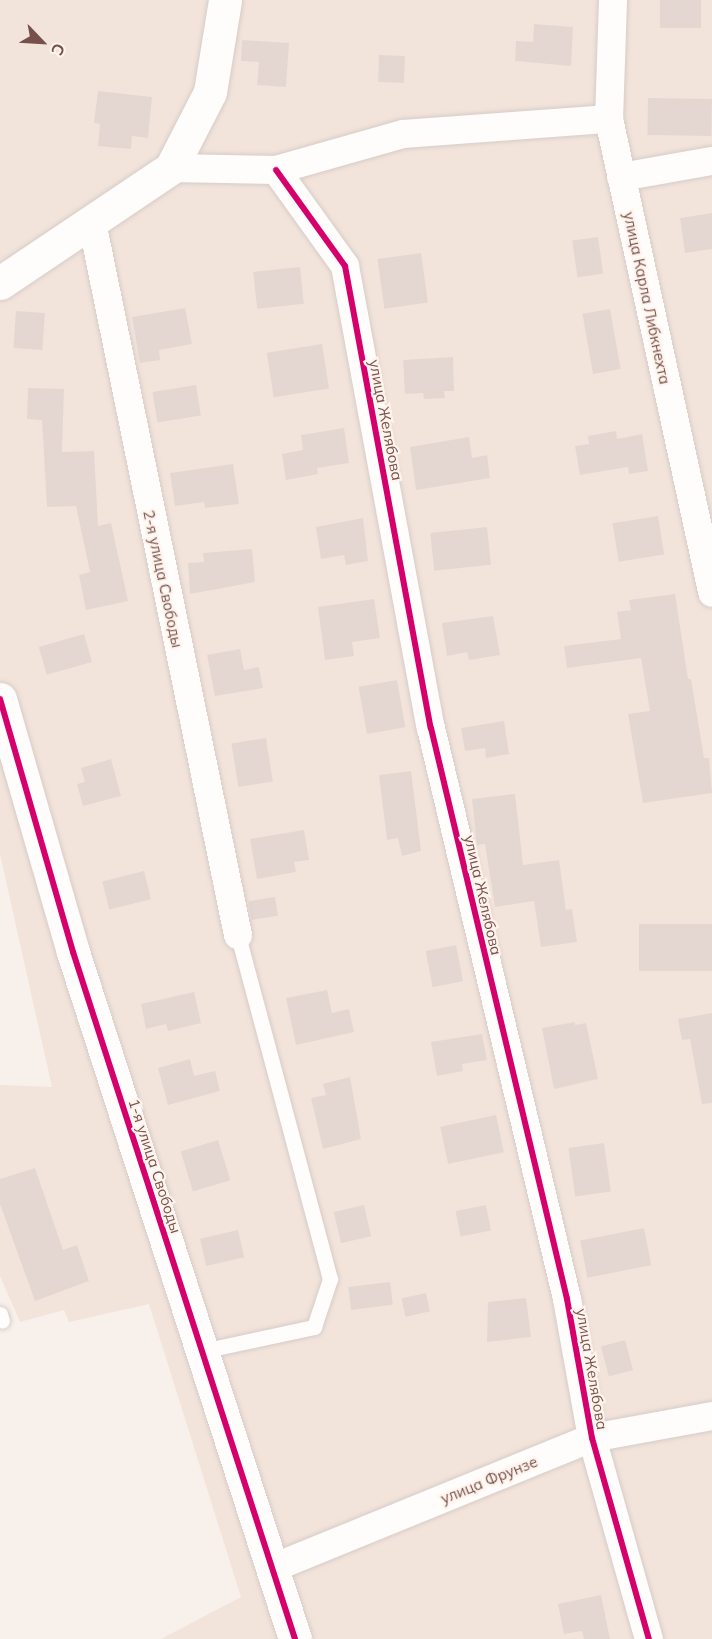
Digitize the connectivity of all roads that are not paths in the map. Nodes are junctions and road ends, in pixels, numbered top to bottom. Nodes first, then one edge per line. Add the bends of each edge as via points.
1 (225, 0) edge
2 (613, 0) edge
3 (609, 119) junction
4 (712, 162) edge
5 (171, 168) junction
6 (276, 170) junction
7 (621, 177) junction
8 (92, 222) junction
9 (0, 283) edge
10 (712, 589) edge
11 (0, 699) edge
12 (238, 935) joint
13 (202, 1351) junction
14 (712, 1416) edge
15 (592, 1438) junction
16 (273, 1568) junction
17 (295, 1639) edge
18 (649, 1639) edge

1 - 5 street via 210,92
2 - 3 street, улица Карла Либкнехта
3 - 6 street via 403,134
3 - 7 street, улица Карла Либкнехта
4 - 7 street
5 - 6 street
5 - 8 street
6 - 15 street, улица Желябова via 345,266 431,728 567,1299
7 - 10 street, улица Карла Либкнехта
8 - 9 street
8 - 12 street, 2-я улица Свободы
11 - 13 street, 1-я улица Свободы via 73,952
12 - 13 lane via 330,1279 314,1327
13 - 16 street, 1-я улица Свободы
14 - 15 street, улица Фрунзе
15 - 16 street, улица Фрунзе
15 - 18 street, улица Желябова
16 - 17 street, 1-я улица Свободы

